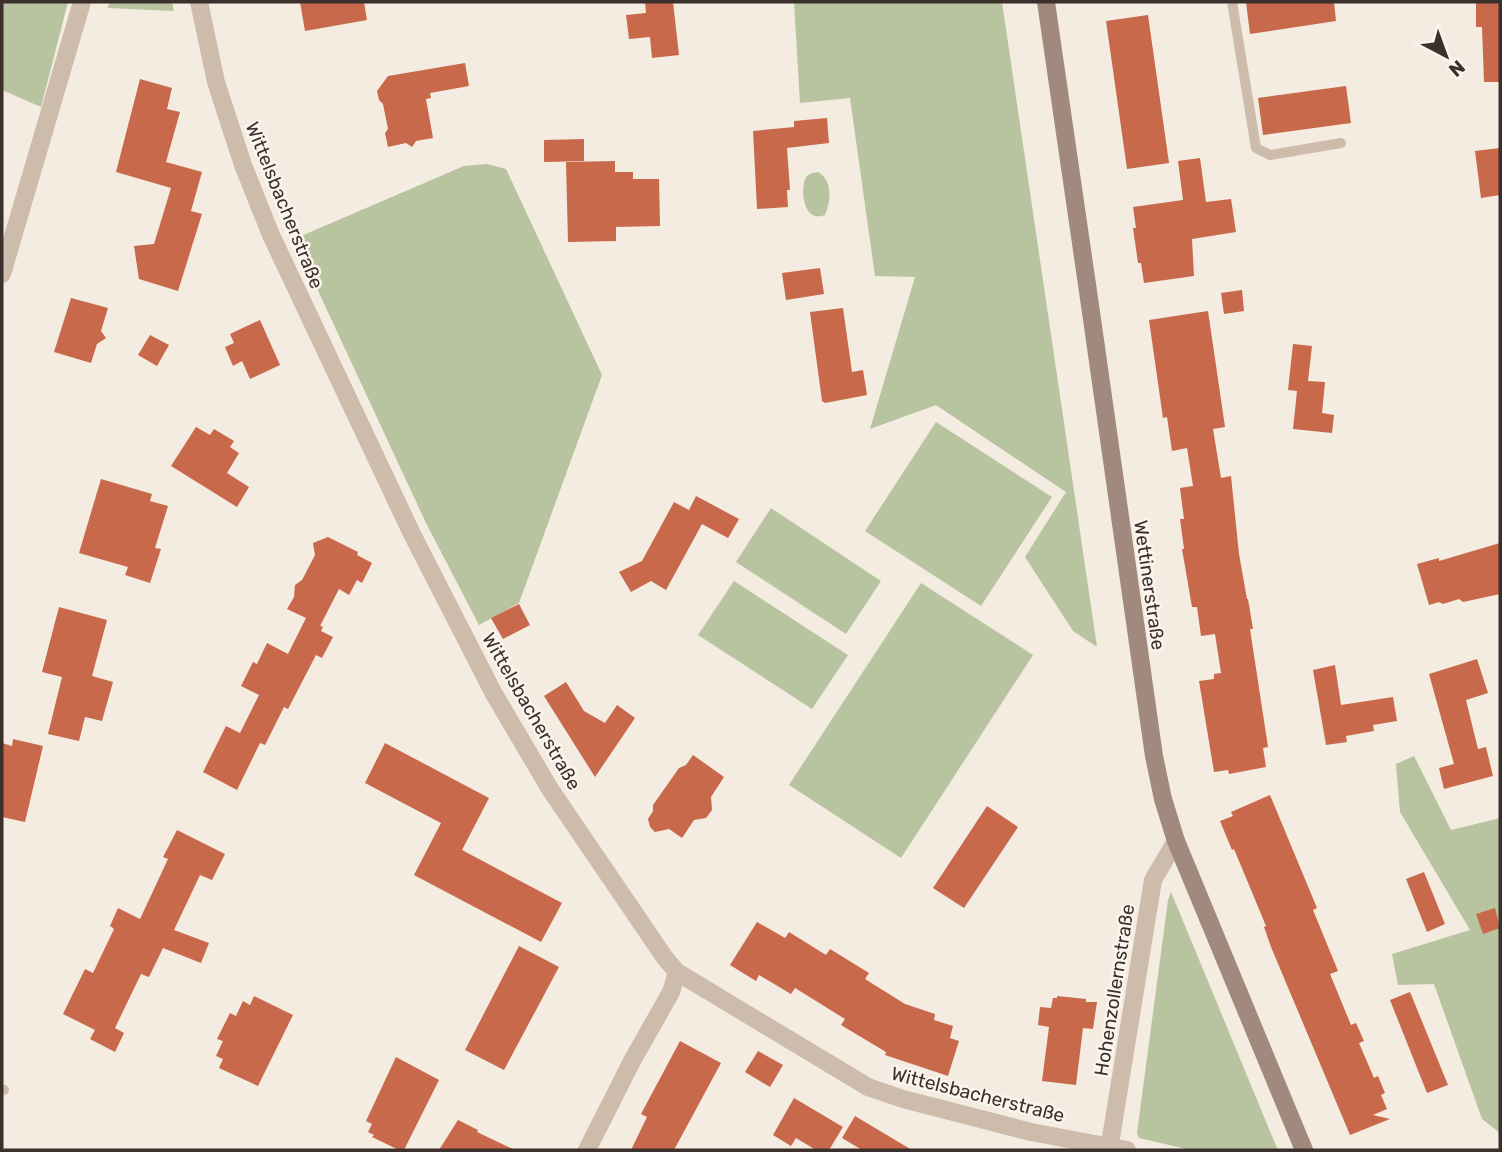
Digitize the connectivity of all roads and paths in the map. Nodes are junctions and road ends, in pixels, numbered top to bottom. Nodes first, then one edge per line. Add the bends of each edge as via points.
1 (82, 2) edge
2 (198, 2) edge
3 (1046, 2) edge
4 (1232, 2) edge
5 (1341, 143) dead end
6 (2, 274) edge
7 (1176, 841) junction
8 (677, 972) junction
9 (1116, 1149) edge
10 (587, 1150) edge
11 (1304, 1150) edge

1 - 6 street
2 - 8 street, Wittelsbacherstraße via 216,82 271,235 412,534 478,665 551,789
3 - 7 street, Wettinerstraße via 1154,756
4 - 5 lane via 1256,148 1270,155
7 - 9 street, Hohenzollernstraße via 1153,880
7 - 11 street, Wettinerstraße
8 - 9 street, Wittelsbacherstraße via 868,1087 1031,1132
8 - 10 street via 671,992

